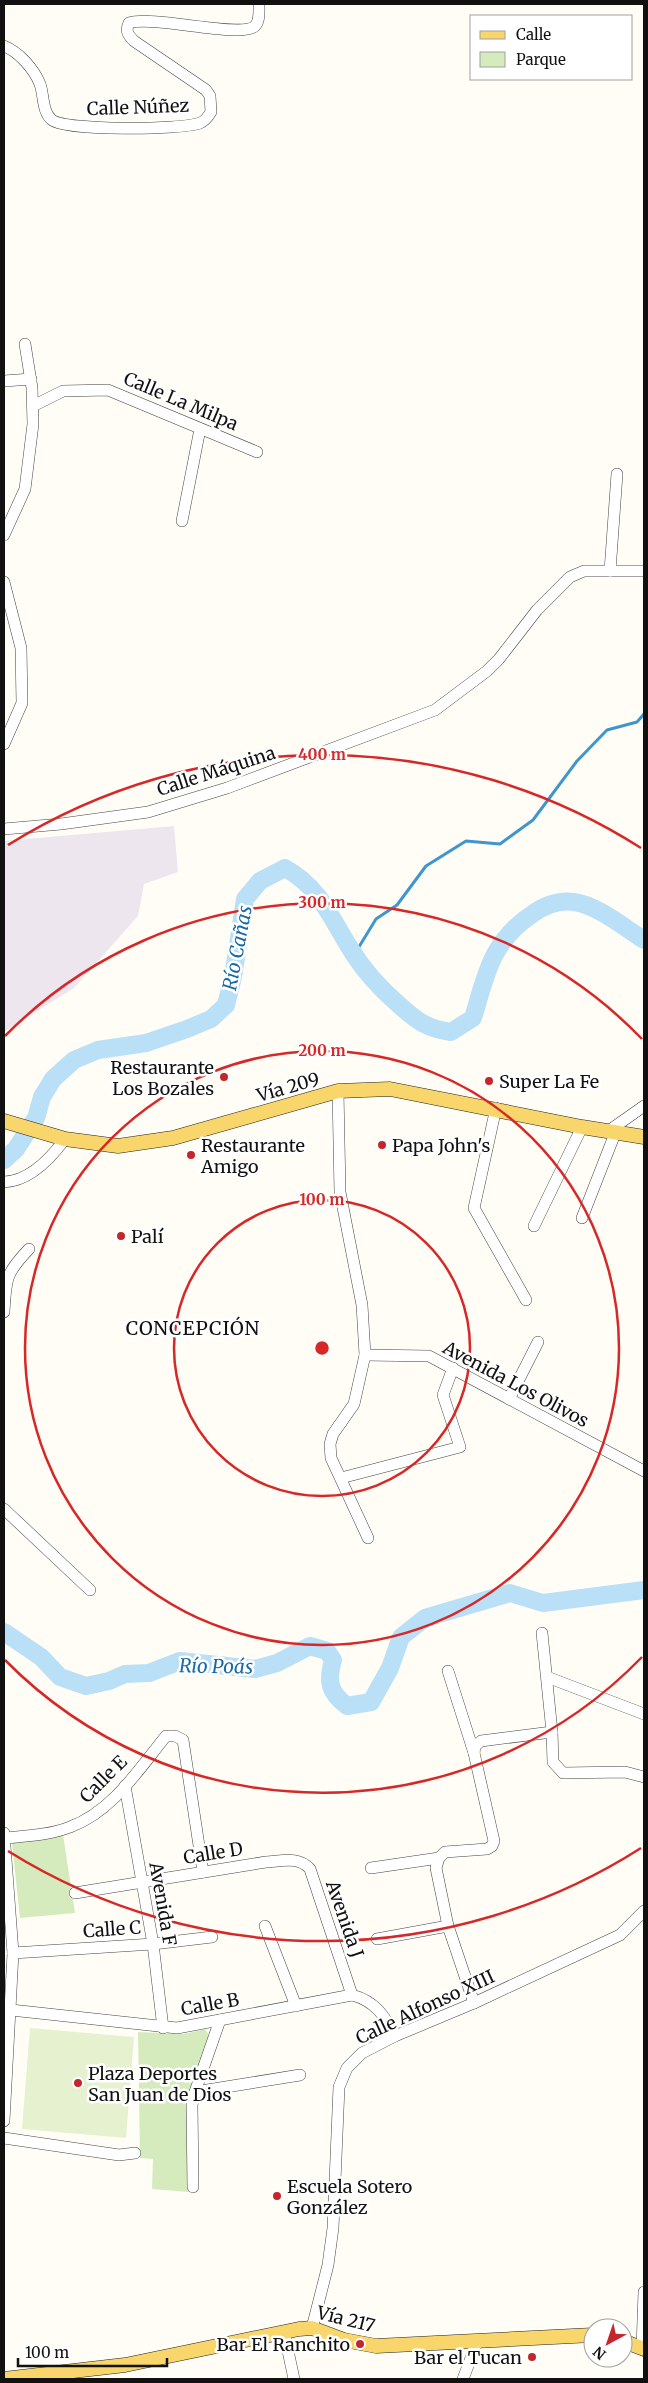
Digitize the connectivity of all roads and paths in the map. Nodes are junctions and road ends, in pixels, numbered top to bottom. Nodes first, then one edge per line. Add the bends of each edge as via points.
1 (259, 4) edge
2 (4, 46) edge
3 (25, 344) dead end
4 (31, 379) junction
5 (4, 381) edge
6 (33, 406) junction
7 (200, 429) junction
8 (257, 452) dead end
9 (617, 474) dead end
10 (182, 521) dead end
11 (4, 535) edge
12 (610, 571) junction
13 (644, 571) edge
14 (4, 582) edge
15 (4, 744) edge
16 (4, 829) edge
17 (338, 1091) junction
18 (644, 1106) edge
19 (496, 1108) junction
20 (4, 1121) edge
21 (582, 1127) junction
22 (613, 1131) junction
23 (644, 1137) edge
24 (65, 1138) junction
25 (4, 1182) edge
26 (582, 1218) dead end
27 (534, 1226) dead end
28 (28, 1249) dead end
29 (526, 1300) dead end
30 (4, 1312) edge
31 (538, 1342) dead end
32 (365, 1354) junction
33 (453, 1368) junction
34 (509, 1400) junction
35 (644, 1471) edge
36 (341, 1478) junction
37 (4, 1509) edge
38 (368, 1538) dead end
39 (90, 1590) dead end
40 (542, 1633) dead end
41 (448, 1671) dead end
42 (547, 1677) junction
43 (644, 1714) edge
44 (552, 1732) junction
45 (474, 1753) junction
46 (644, 1777) edge
47 (125, 1786) junction
48 (5, 1835) edge
49 (439, 1858) junction
50 (298, 1860) joint
51 (371, 1868) dead end
52 (203, 1872) junction
53 (142, 1882) junction
54 (75, 1894) dead end
55 (644, 1911) edge
56 (265, 1926) dead end
57 (448, 1926) junction
58 (212, 1937) dead end
59 (377, 1939) dead end
60 (153, 1944) junction
61 (13, 1953) junction
62 (352, 1995) junction
63 (474, 2003) junction
64 (296, 2006) junction
65 (11, 2010) junction
66 (220, 2020) junction
67 (163, 2028) junction
68 (395, 2036) junction
69 (300, 2075) dead end
70 (195, 2092) junction
71 (4, 2120) edge
72 (4, 2138) edge
73 (135, 2153) dead end
74 (193, 2187) dead end
75 (644, 2292) edge
76 (312, 2328) junction
77 (284, 2332) junction
78 (583, 2336) edge
79 (477, 2342) junction
80 (643, 2349) edge
81 (34, 2377) edge
82 (4, 2379) edge
83 (294, 2379) edge
84 (464, 2379) edge

1 - 2 street, Calle Núñez via 258,22 245,30 150,20 129,23 126,29 134,41 199,84 210,96 211,112 206,119 194,124 147,128 71,126 53,122 46,112 40,84 18,54
3 - 4 street
4 - 5 street
4 - 6 street
6 - 7 street, Calle La Milpa via 63,391 108,390
6 - 11 street via 25,489
7 - 8 street, Calle La Milpa
7 - 10 street
9 - 12 street
12 - 13 street, Calle Máquina
12 - 16 street, Calle Máquina via 584,571 570,578 537,610 500,659 435,710 227,788 148,812
14 - 15 street via 21,648 22,703
17 - 19 main road, Vía 209 via 390,1089
17 - 24 main road, Vía 209 via 173,1138 118,1146
17 - 32 street via 340,1192 362,1305
18 - 22 street
19 - 21 main road, Vía 209
19 - 29 street via 474,1208
20 - 24 main road, Vía 209
21 - 22 main road, Vía 209
21 - 27 street
22 - 23 main road, Vía 209
22 - 26 street
24 - 25 street via 51,1158 17,1181
28 - 30 street via 6,1277
31 - 34 street
32 - 33 street, Avenida Los Olivos via 429,1356
32 - 36 street via 354,1404 333,1434 330,1444 331,1458
33 - 34 street, Avenida Los Olivos
33 - 36 street via 443,1395 460,1447
34 - 35 street, Avenida Los Olivos
36 - 38 street
37 - 39 street
40 - 42 street
41 - 45 street
42 - 43 street
42 - 44 street
44 - 45 street via 481,1741 475,1746
44 - 46 street via 553,1762 563,1773 625,1772
45 - 49 street via 494,1841 487,1849 445,1852
47 - 48 street, Calle E via 92,1816 69,1828
47 - 52 street, Calle E via 166,1736 183,1740
47 - 53 street, Avenida F
48 - 61 street
49 - 51 street
49 - 57 street via 436,1868
50 - 52 street, Calle D
50 - 62 street, Avenida J via 310,1869
52 - 53 street, Calle D
53 - 54 street, Calle D
53 - 60 street, Avenida F
55 - 63 street, Calle Alfonso XIII via 620,1935
56 - 64 street
57 - 59 street
57 - 63 street
58 - 60 street, Calle C
60 - 61 street, Calle C
60 - 67 street, Avenida F
61 - 65 street
62 - 64 street, Calle B
62 - 68 street via 361,1997 385,2016
63 - 68 street, Calle Alfonso XIII
64 - 66 street, Calle B
65 - 67 street, Calle B
65 - 71 street
66 - 67 street, Calle B
66 - 70 street
68 - 76 street, Calle Alfonso XIII via 362,2053 347,2068 338,2087 333,2228 328,2265
69 - 70 street
70 - 74 street via 192,2105
72 - 73 street via 119,2155
75 - 80 street
76 - 77 main road, Vía 217
76 - 79 main road, Vía 217 via 344,2340 376,2346
77 - 81 main road, Vía 217 via 125,2365
77 - 83 street
78 - 79 main road, Vía 217
79 - 84 street
81 - 82 main road, Vía 217

